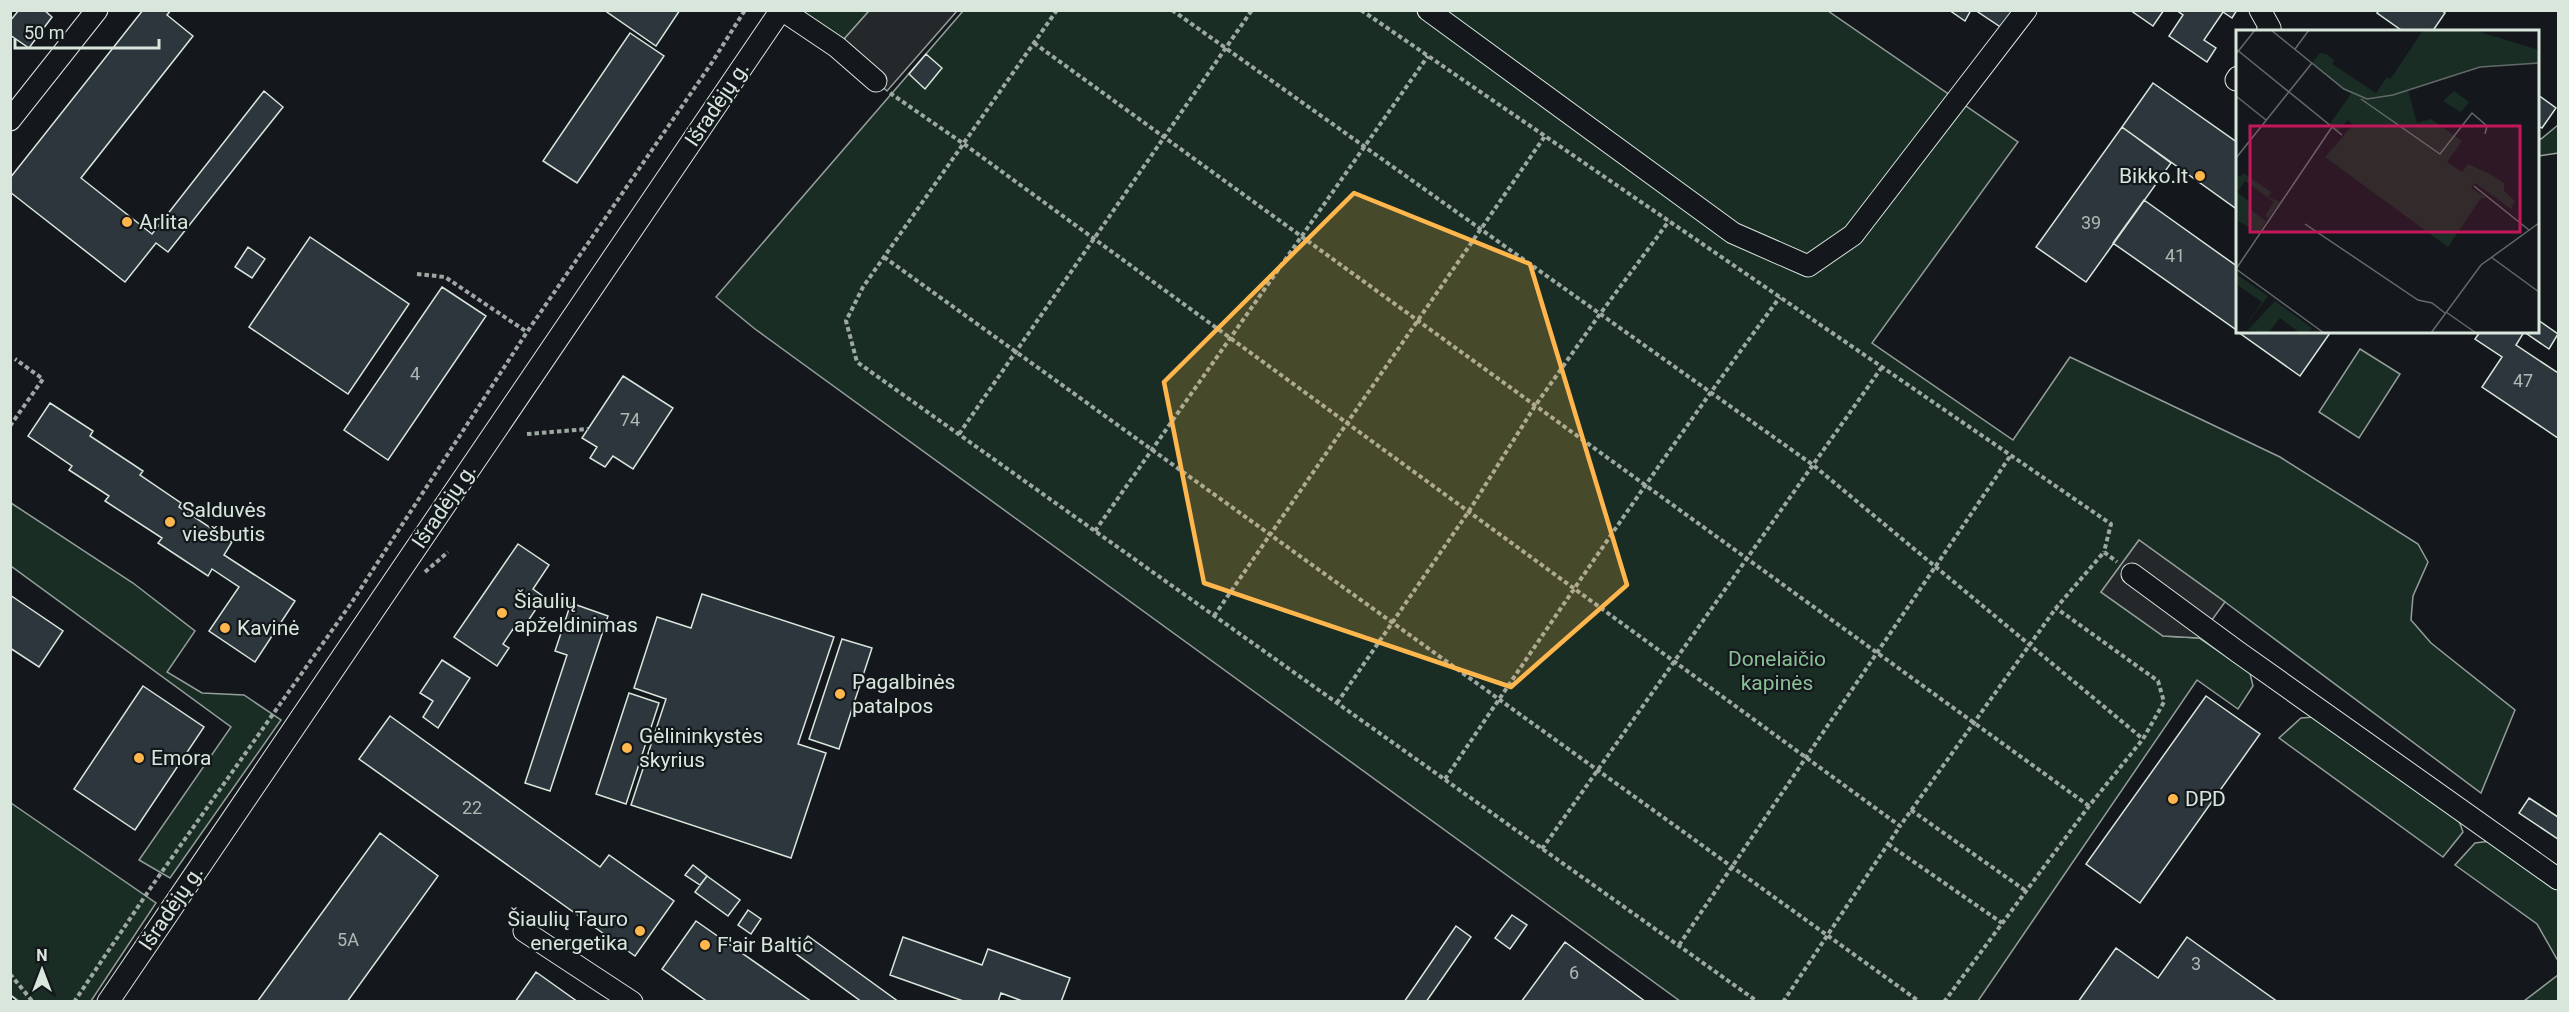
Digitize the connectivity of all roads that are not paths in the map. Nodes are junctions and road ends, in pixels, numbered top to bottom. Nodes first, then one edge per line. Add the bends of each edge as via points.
1 (97, 10) edge
2 (781, 10) edge
3 (1428, 10) edge
4 (2026, 10) edge
5 (2260, 10) edge
6 (2269, 30) edge
7 (876, 81) road end
8 (10, 120) edge
9 (2132, 574) road end
10 (2559, 879) edge
11 (524, 931) dead end
12 (108, 1002) edge
13 (632, 1002) edge

1 - 8 street
2 - 7 street via 837,47
2 - 12 street, Išradėjų g.
3 - 4 street via 1733,233 1808,266 1853,235
5 - 6 street
9 - 10 street
11 - 13 street

